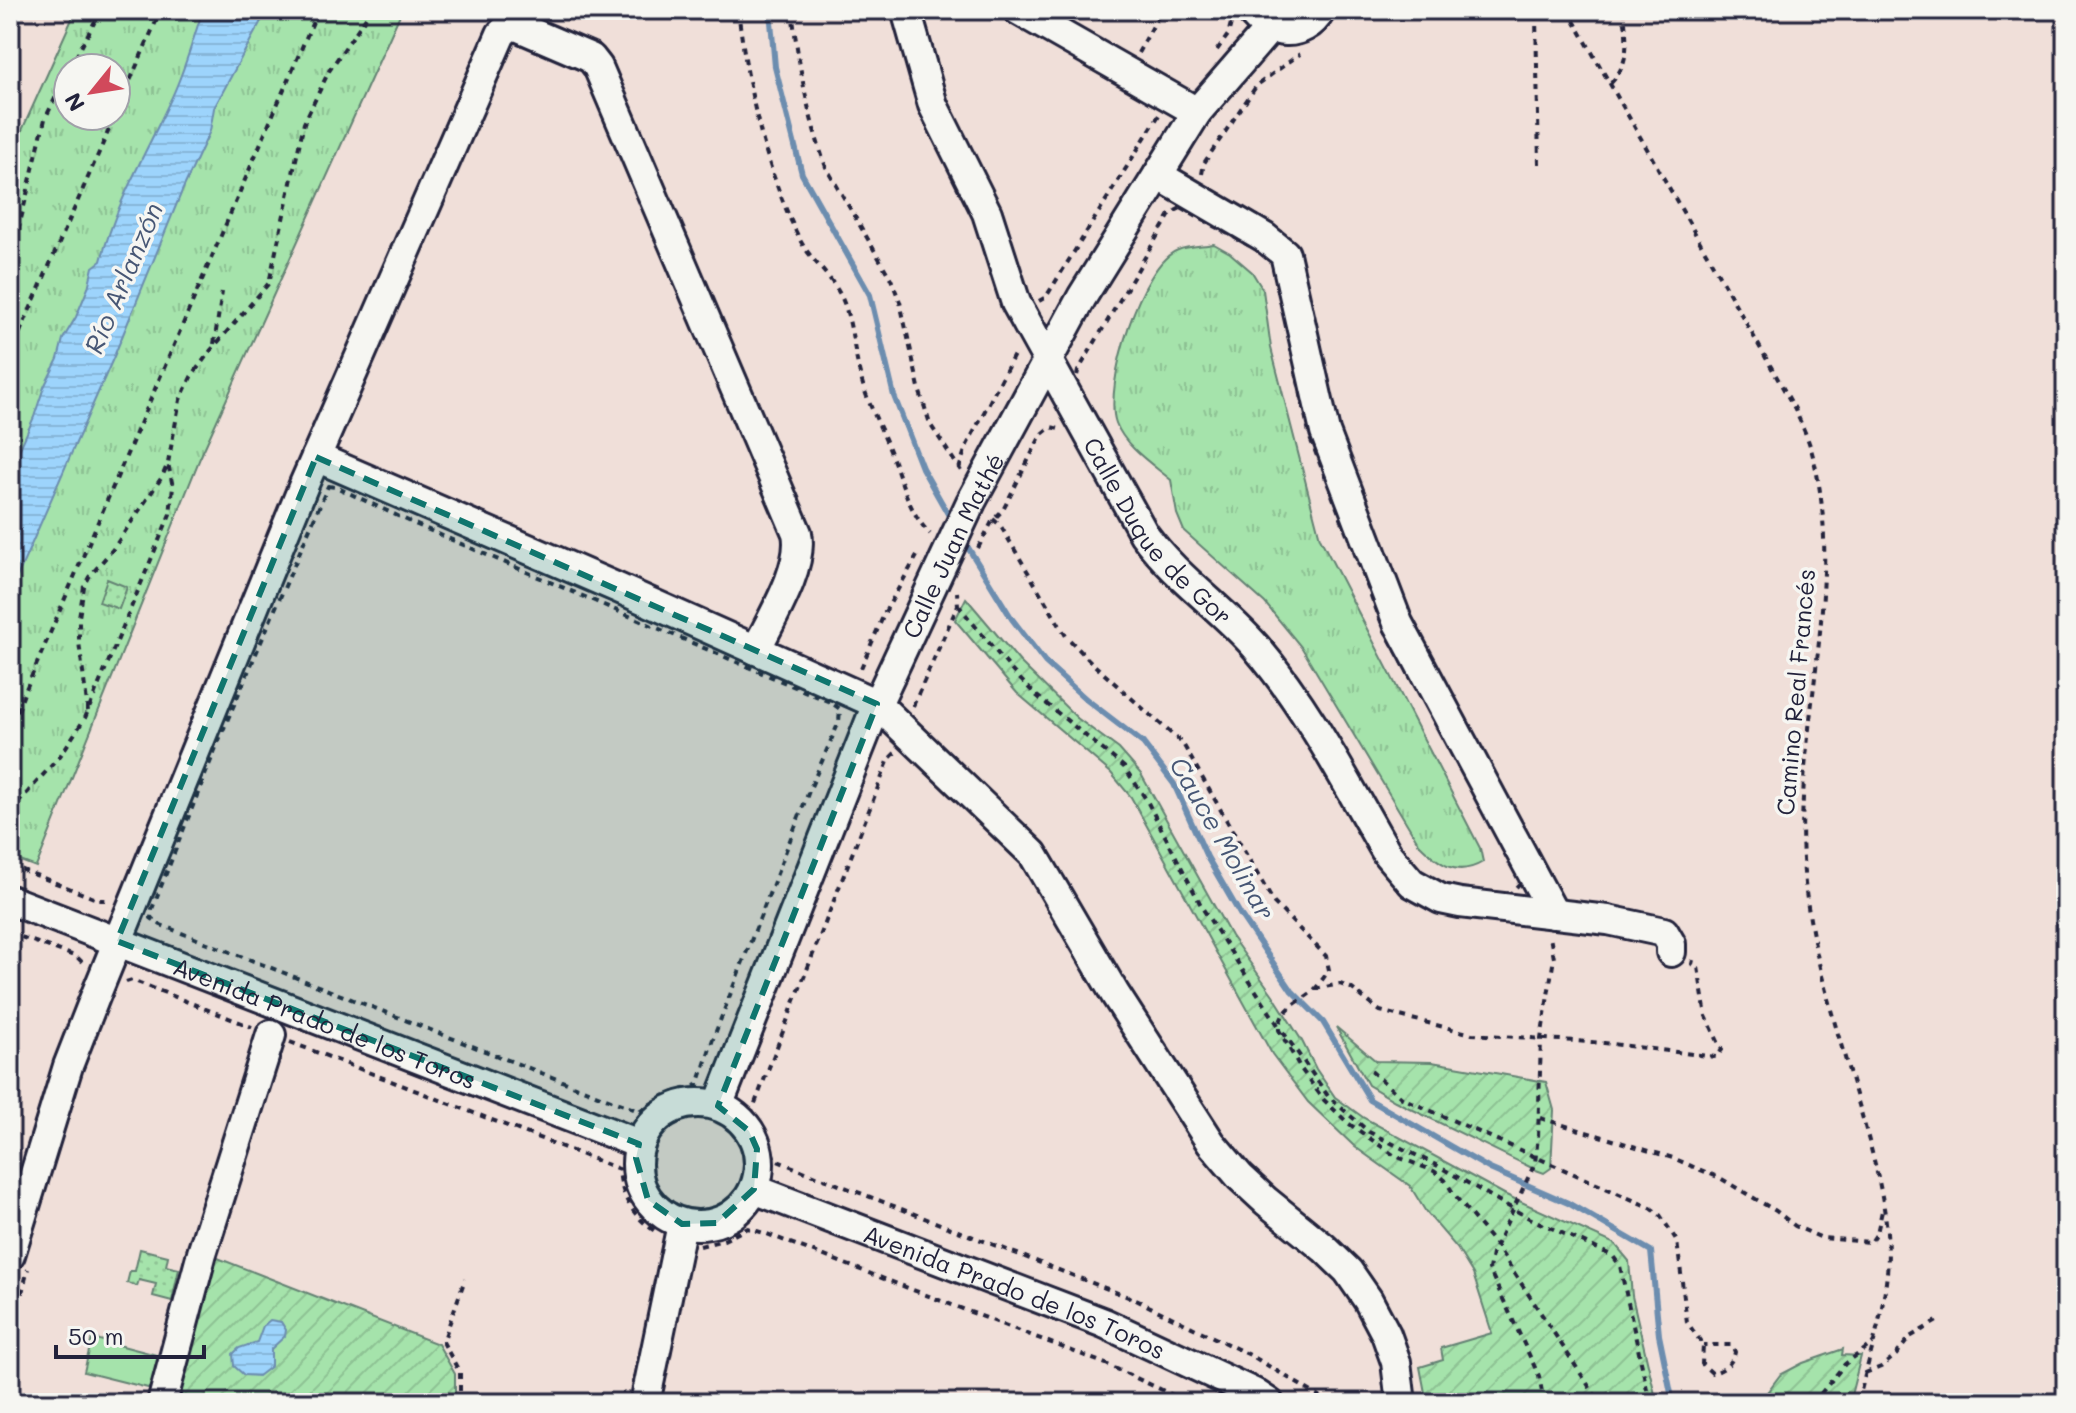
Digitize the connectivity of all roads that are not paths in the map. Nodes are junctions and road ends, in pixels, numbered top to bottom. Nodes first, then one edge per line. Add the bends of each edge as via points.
1 (906, 10) edge
2 (1018, 10) edge
3 (1321, 10) edge
4 (1250, 17) edge
5 (1197, 112) junction
6 (1158, 175) junction
7 (1047, 359) junction
8 (316, 457) junction
9 (756, 650) junction
10 (877, 704) junction
11 (10, 900) edge
12 (1554, 914) junction
13 (117, 941) junction
14 (1686, 955) road end
15 (271, 1035) road end
16 (718, 1106) junction
17 (639, 1144) junction
18 (754, 1189) junction
19 (671, 1229) junction
20 (10, 1255) edge
21 (162, 1403) edge
22 (645, 1403) edge
23 (1269, 1403) edge
24 (1401, 1403) edge

1 - 7 street, Calle Duque de Gor via 933,105 987,213 1016,303
2 - 5 street
3 - 4 street via 1295,31 1282,32
4 - 5 street, Calle Juan Mathé
5 - 6 street, Calle Juan Mathé
6 - 7 street, Calle Juan Mathé
6 - 12 street via 1285,254 1325,432 1380,580
7 - 10 street, Calle Juan Mathé via 966,494 940,567
7 - 12 street, Calle Duque de Gor via 1144,534 1167,564 1271,665 1400,871 1441,899
8 - 9 street
8 - 9 street via 501,34 514,25 591,58 797,533 794,566
8 - 13 street
9 - 10 street
10 - 16 street, Calle Juan Mathé
10 - 24 street via 1033,854 1211,1143 1248,1185 1348,1271 1386,1334
11 - 13 street, Avenida Prado de los Toros
12 - 14 street, Calle Duque de Gor via 1664,932
13 - 17 street, Avenida Prado de los Toros
13 - 20 street via 68,1066
15 - 21 street via 202,1253
16 - 17 street via 699,1102 662,1113
16 - 18 street via 736,1116 757,1149
17 - 19 street via 641,1187
18 - 19 street via 733,1215
18 - 23 street, Avenida Prado de los Toros via 1104,1323
19 - 22 street

